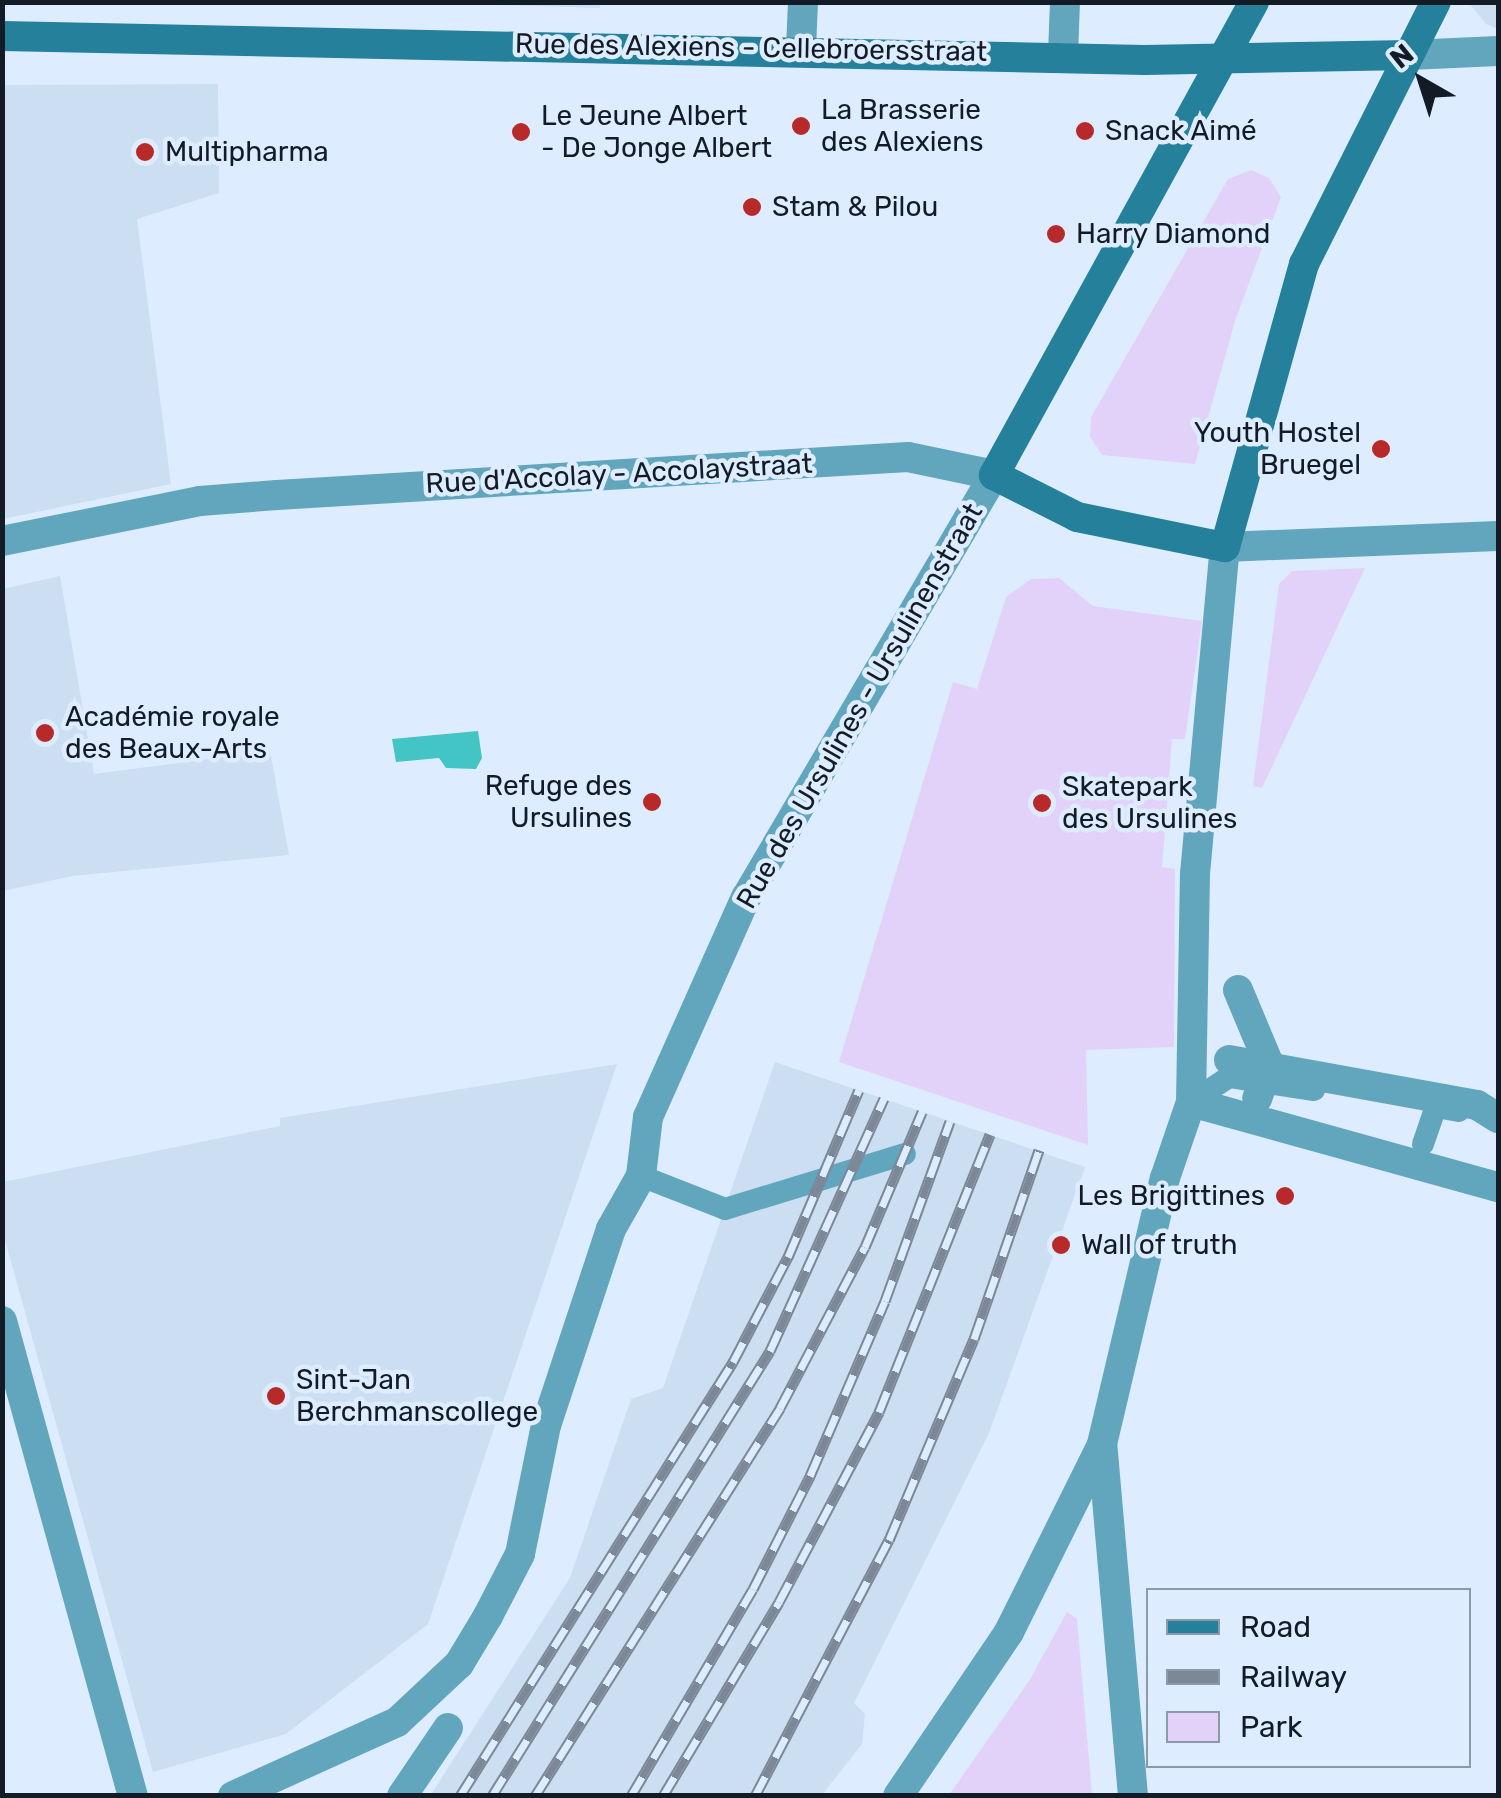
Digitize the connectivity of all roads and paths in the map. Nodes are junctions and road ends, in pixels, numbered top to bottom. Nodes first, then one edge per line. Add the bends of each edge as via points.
1 (803, 2) edge
2 (1065, 2) edge
3 (1254, 2) edge
4 (1436, 2) edge
5 (2, 36) edge
6 (801, 50) junction
7 (1498, 52) edge
8 (1063, 54) junction
9 (1409, 55) junction
10 (1224, 58) junction
11 (994, 475) junction
12 (1498, 536) edge
13 (2, 542) edge
14 (1225, 547) junction
15 (1238, 990) dead end
16 (1229, 1060) dead end
17 (1263, 1082) junction
18 (1191, 1102) junction
19 (1436, 1108) junction
20 (1496, 1111) edge
21 (1423, 1144) dead end
22 (905, 1154) dead end
23 (641, 1176) junction
24 (1498, 1188) edge
25 (2, 1321) edge
26 (1102, 1444) junction
27 (448, 1728) dead end
28 (134, 1796) edge
29 (234, 1796) edge
30 (402, 1796) edge
31 (898, 1796) edge
32 (1132, 1796) edge

1 - 6 street
2 - 8 street
3 - 10 street
4 - 9 street
5 - 6 street, Rue des Alexiens - Cellebroersstraat
6 - 8 street, Rue des Alexiens - Cellebroersstraat
7 - 9 street, Rue des Alexiens - Cellebroersstraat
8 - 10 street, Rue des Alexiens - Cellebroersstraat
9 - 10 street, Rue des Alexiens - Cellebroersstraat
9 - 14 street via 1304,264
10 - 11 street
11 - 13 street, Rue d'Accolay - Accolaystraat via 908,456 278,494 200,501
11 - 14 street, Rue d'Accolay - Accolaystraat via 1077,517
11 - 23 street, Rue des Ursulines - Ursulinenstraat via 746,897 648,1118
12 - 14 street
14 - 18 street via 1195,874
15 - 17 street
16 - 17 street
17 - 18 lane via 1229,1077
17 - 19 lane
17 - 20 street
18 - 24 street
18 - 26 street via 1165,1178
19 - 20 lane
19 - 21 lane
22 - 23 lane via 725,1208
23 - 29 street, Rue des Ursulines - Ursulinenstraat via 612,1229 546,1425 520,1554 458,1664 397,1722
25 - 28 street
26 - 31 street via 1009,1632
26 - 32 street
27 - 30 street

